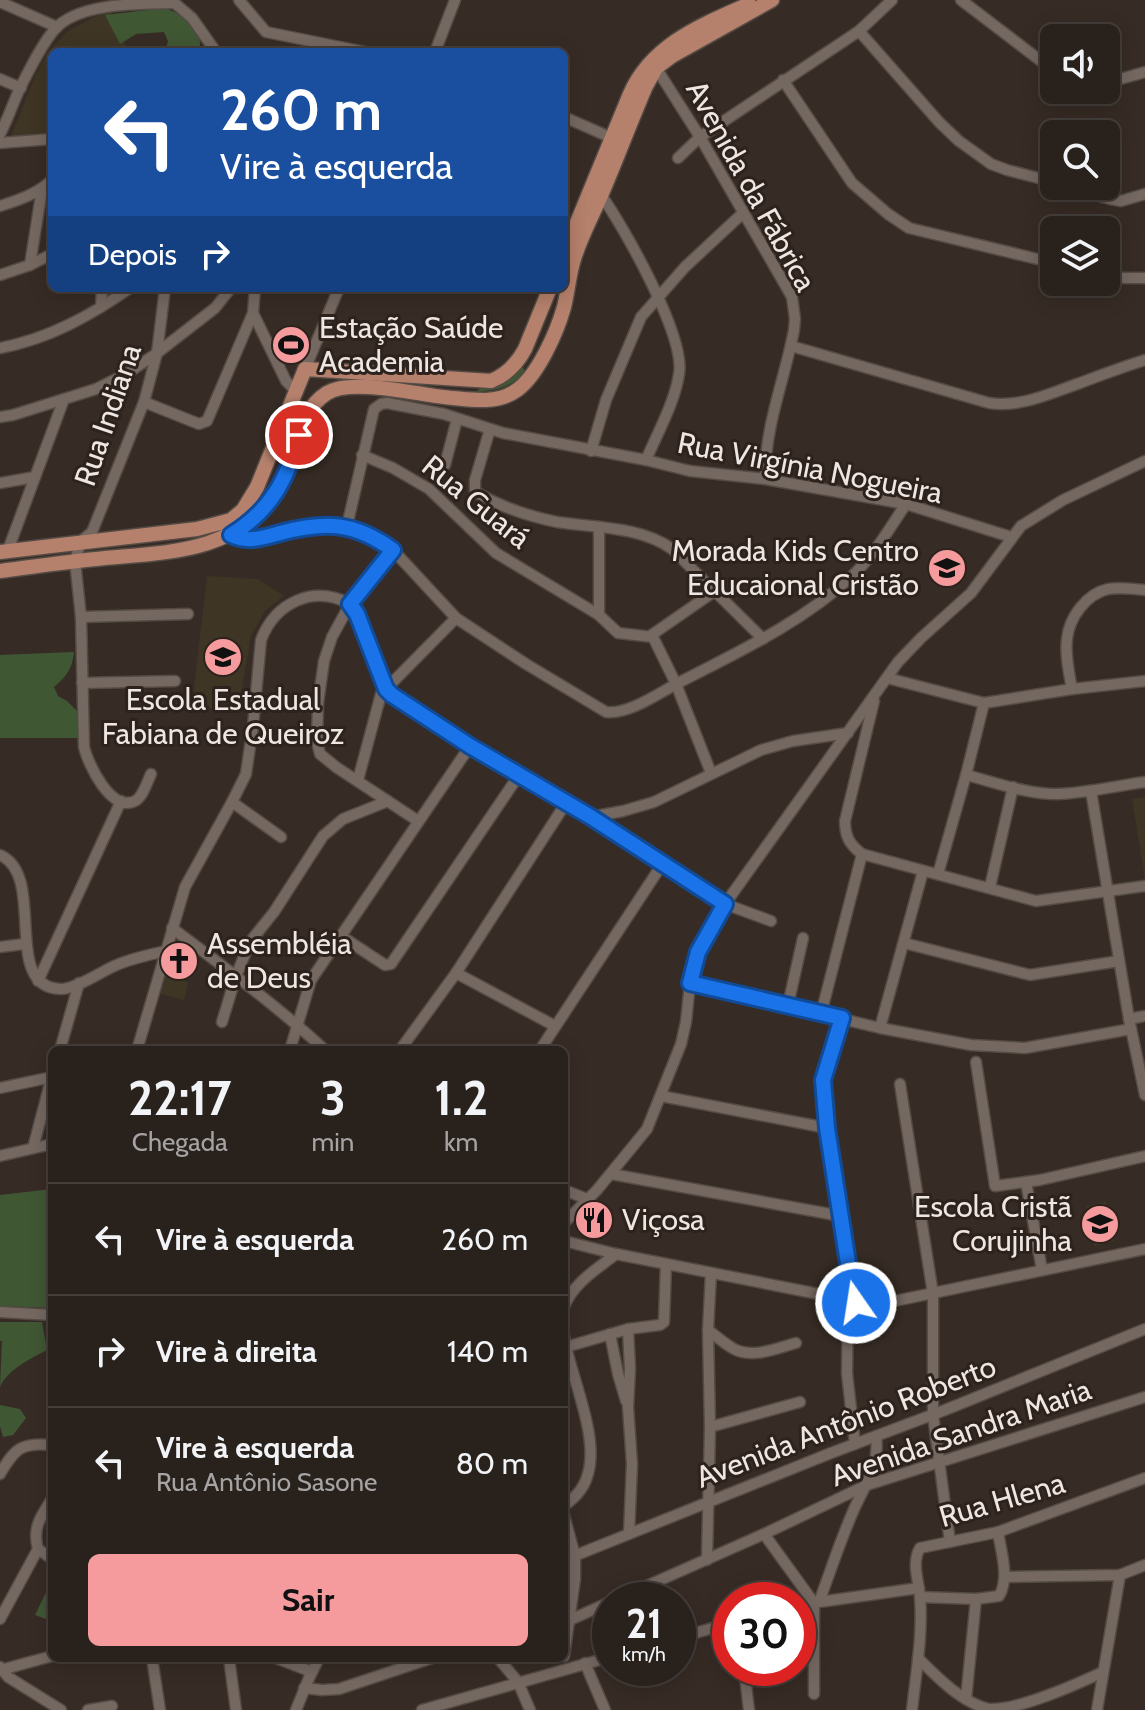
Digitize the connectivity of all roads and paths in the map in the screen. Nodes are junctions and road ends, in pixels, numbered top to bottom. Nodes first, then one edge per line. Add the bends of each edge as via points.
1 (239, 0) edge
2 (455, 0) edge
3 (757, 0) edge
4 (772, 0) edge
5 (892, 0) edge
6 (961, 0) edge
7 (173, 1) edge
8 (0, 2) edge
9 (57, 27) junction
10 (859, 31) junction
11 (213, 48) edge
12 (345, 48) edge
13 (437, 48) edge
14 (1040, 60) edge
15 (653, 64) junction
16 (1145, 72) edge
17 (0, 79) edge
18 (1120, 79) edge
19 (783, 80) junction
20 (21, 88) junction
21 (568, 119) edge
22 (0, 134) edge
23 (700, 137) junction
24 (612, 138) junction
25 (48, 139) edge
26 (0, 143) edge
27 (678, 158) dead end
28 (1040, 178) edge
29 (48, 184) edge
30 (42, 189) junction
31 (1145, 194) edge
32 (601, 195) junction
33 (1116, 200) edge
34 (0, 206) edge
35 (743, 213) junction
36 (568, 244) edge
37 (48, 256) edge
38 (1040, 260) edge
39 (30, 265) junction
40 (0, 275) edge
41 (1120, 277) edge
42 (1145, 278) edge
43 (568, 289) edge
44 (102, 292) edge
45 (124, 292) edge
46 (165, 292) edge
47 (228, 292) edge
48 (255, 292) edge
49 (337, 292) edge
50 (548, 292) edge
51 (567, 292) edge
52 (657, 299) junction
53 (101, 307) junction
54 (253, 313) junction
55 (551, 340) junction
56 (791, 346) junction
57 (0, 348) edge
58 (525, 349) junction
59 (157, 353) junction
60 (1145, 360) edge
61 (278, 363) junction
62 (321, 370) junction
63 (305, 371) junction
64 (296, 391) junction
65 (447, 397) junction
66 (321, 398) junction
67 (64, 399) junction
68 (144, 402) junction
69 (444, 414) junction
70 (0, 417) edge
71 (457, 419) junction
72 (490, 429) junction
73 (591, 451) junction
74 (362, 455) junction
75 (646, 460) junction
76 (1145, 461) edge
77 (445, 465) dead end
78 (35, 477) junction
79 (765, 479) junction
80 (0, 483) edge
81 (906, 504) junction
82 (347, 526) junction
83 (599, 527) junction
84 (225, 529) junction
85 (1011, 537) junction
86 (393, 550) junction
87 (4, 551) edge
88 (78, 551) junction
89 (0, 571) edge
90 (1145, 590) edge
91 (715, 591) junction
92 (350, 604) junction
93 (188, 614) dead end
94 (599, 615) junction
95 (81, 617) junction
96 (456, 618) junction
97 (652, 637) junction
98 (763, 639) junction
99 (887, 678) junction
100 (175, 681) dead end
101 (1145, 681) edge
102 (82, 683) junction
103 (676, 684) junction
104 (386, 689) junction
105 (1072, 689) junction
106 (875, 697) junction
107 (984, 703) junction
108 (848, 733) junction
109 (470, 746) junction
110 (711, 773) junction
111 (151, 774) dead end
112 (519, 775) junction
113 (966, 775) junction
114 (358, 780) junction
115 (1145, 782) edge
116 (1013, 787) junction
117 (1091, 791) junction
118 (121, 801) junction
119 (388, 801) junction
120 (232, 802) junction
121 (566, 803) junction
122 (591, 817) junction
123 (418, 821) junction
124 (281, 837) dead end
125 (862, 854) junction
126 (0, 855) edge
127 (663, 863) junction
128 (923, 871) junction
129 (938, 874) junction
130 (1145, 886) edge
131 (990, 887) junction
132 (1109, 891) junction
133 (725, 904) junction
134 (771, 921) dead end
135 (172, 928) junction
136 (341, 936) junction
137 (803, 938) dead end
138 (904, 943) junction
139 (24, 944) junction
140 (0, 947) edge
141 (166, 951) junction
142 (1119, 961) junction
143 (456, 973) junction
144 (236, 976) junction
145 (38, 981) junction
146 (79, 983) junction
147 (690, 983) junction
148 (788, 1005) junction
149 (821, 1014) junction
150 (1145, 1016) edge
151 (842, 1018) junction
152 (222, 1022) dead end
153 (297, 1024) junction
154 (1130, 1024) junction
155 (555, 1026) junction
156 (880, 1028) junction
157 (61, 1046) edge
158 (139, 1046) edge
159 (291, 1046) edge
160 (321, 1046) edge
161 (403, 1046) edge
162 (542, 1046) edge
163 (976, 1062) dead end
164 (48, 1078) edge
165 (900, 1084) dead end
166 (0, 1088) edge
167 (48, 1092) edge
168 (1145, 1095) edge
169 (661, 1096) junction
170 (827, 1128) junction
171 (48, 1145) edge
172 (33, 1148) junction
173 (0, 1156) edge
174 (1145, 1156) edge
175 (611, 1174) junction
176 (1026, 1182) junction
177 (568, 1192) edge
178 (587, 1199) junction
179 (841, 1216) junction
180 (568, 1219) edge
181 (568, 1242) edge
182 (1145, 1249) edge
183 (616, 1254) junction
184 (666, 1264) junction
185 (1042, 1270) junction
186 (711, 1273) junction
187 (933, 1294) junction
188 (568, 1299) edge
189 (852, 1302) junction
190 (0, 1312) edge
191 (48, 1315) edge
192 (628, 1329) junction
193 (1145, 1329) edge
194 (708, 1330) junction
195 (610, 1334) junction
196 (568, 1341) edge
197 (796, 1343) dead end
198 (568, 1353) edge
199 (1145, 1397) edge
200 (800, 1402) dead end
201 (628, 1407) junction
202 (933, 1415) junction
203 (710, 1427) junction
204 (876, 1436) junction
205 (855, 1444) junction
206 (48, 1445) edge
207 (939, 1462) junction
208 (0, 1474) edge
209 (1145, 1478) edge
210 (867, 1485) junction
211 (709, 1501) junction
212 (568, 1503) edge
213 (48, 1506) edge
214 (998, 1532) junction
215 (629, 1534) junction
216 (764, 1534) junction
217 (950, 1542) junction
218 (38, 1549) junction
219 (48, 1556) edge
220 (570, 1558) edge
221 (707, 1560) junction
222 (1145, 1565) edge
223 (1120, 1575) junction
224 (1005, 1577) junction
225 (657, 1582) edge
226 (920, 1593) junction
227 (976, 1599) junction
228 (817, 1602) junction
229 (592, 1610) edge
230 (0, 1619) edge
231 (570, 1620) junction
232 (568, 1632) edge
233 (48, 1657) edge
234 (918, 1658) junction
235 (592, 1661) edge
236 (153, 1662) edge
237 (230, 1662) edge
238 (286, 1662) edge
239 (317, 1662) edge
240 (420, 1662) edge
241 (501, 1662) edge
242 (563, 1662) edge
243 (585, 1663) junction
244 (1, 1668) edge
245 (561, 1670) junction
246 (312, 1672) junction
247 (1103, 1672) junction
248 (518, 1682) junction
249 (746, 1686) edge
250 (304, 1688) junction
251 (814, 1694) dead end
252 (966, 1699) junction
253 (112, 1706) dead end
254 (61, 1710) edge
255 (88, 1710) edge
256 (160, 1710) edge
257 (236, 1710) edge
258 (296, 1710) edge
259 (422, 1710) edge
260 (530, 1710) edge
261 (605, 1710) edge
262 (749, 1710) edge
263 (912, 1710) edge
264 (1097, 1710) edge

1 - 12 street via 266,32
2 - 13 street
3 - 15 main road via 689,33 665,48
4 - 15 main road
5 - 10 street
6 - 14 street
7 - 9 street via 111,5
7 - 11 street
8 - 9 street
9 - 20 street
10 - 19 street
10 - 28 street via 959,141 991,164
15 - 23 street, Avenida da Fábrica
15 - 24 main road via 635,82
15 - 32 main road
16 - 18 street
17 - 20 street
19 - 23 street
19 - 38 street via 852,183 888,214 909,228
20 - 22 street
21 - 24 street
23 - 27 street
23 - 35 street, Avenida da Fábrica
24 - 36 main road
25 - 26 street
29 - 30 street
30 - 34 street
30 - 39 street
31 - 33 street
32 - 43 main road
32 - 52 street
35 - 52 street
35 - 56 street, Avenida da Fábrica via 792,297
37 - 39 street
39 - 40 street
41 - 42 street
44 - 53 street
45 - 53 street
46 - 59 street, Rua Indiana
47 - 59 street
48 - 54 street
49 - 63 street
50 - 58 main road
51 - 55 main road
52 - 73 street via 635,329
52 - 75 street via 673,334 680,371
53 - 57 street via 54,332
54 - 61 street
54 - 68 street via 207,421 199,424
55 - 58 main road via 552,330 542,326
55 - 65 main road via 533,374 510,395 493,400
56 - 60 street via 1001,405
56 - 79 street, Avenida da Fábrica via 771,419
58 - 62 main road via 515,365 491,381
59 - 67 street via 96,389
59 - 68 street, Rua Indiana
61 - 63 street
61 - 64 street
62 - 63 main road
62 - 66 main road via 326,380
63 - 64 main road
64 - 66 main road
64 - 84 main road via 263,474 243,510
65 - 66 main road via 351,387
65 - 69 street
66 - 84 main road via 302,423 292,462 264,509 246,526
67 - 70 street
67 - 78 street
68 - 88 street, Rua Indiana via 92,532
69 - 71 street, Rua Virgínia Nogueira
69 - 74 street, Rua Virgínia Nogueira via 387,403 374,409
71 - 72 street, Rua Virgínia Nogueira
71 - 77 street
72 - 73 street, Rua Virgínia Nogueira
72 - 83 street via 475,492 527,515
73 - 75 street, Rua Virgínia Nogueira
74 - 82 street
74 - 94 street, Rua Guará via 429,489 496,553
75 - 79 street, Rua Virgínia Nogueira
76 - 85 street via 1033,517
78 - 80 street
78 - 87 street
79 - 81 street, Rua Virgínia Nogueira
81 - 85 street, Rua Virgínia Nogueira
81 - 98 street via 854,574
82 - 84 street via 320,525 245,540
82 - 86 street
83 - 91 street via 659,540
83 - 94 street
84 - 88 main road via 197,529
85 - 99 street via 976,587
86 - 92 street
86 - 96 street
87 - 88 main road
88 - 89 main road
88 - 95 street
90 - 105 street via 1103,590 1081,606 1066,641
91 - 97 street
91 - 98 street
92 - 104 street
92 - 114 street via 324,661 316,732 320,754
92 - 120 street via 322,596 297,600 265,628 246,774
93 - 95 street
94 - 97 street, Rua Guará via 618,633
95 - 102 street
96 - 103 street via 606,712 622,711
96 - 104 street
97 - 103 street
98 - 103 street
99 - 106 street
99 - 107 street
100 - 102 street
101 - 105 street
102 - 118 street via 87,762 107,793
103 - 110 street
104 - 109 street
104 - 114 street via 378,701
105 - 107 street
106 - 108 street
106 - 125 street via 845,821 847,839
107 - 113 street
108 - 110 street via 778,744
108 - 133 street
109 - 112 street
109 - 123 street
110 - 122 street via 654,802
111 - 118 street via 137,800
112 - 121 street
112 - 136 street via 392,962 385,965
113 - 116 street
113 - 129 street
114 - 119 street
115 - 117 street
116 - 117 street via 1049,794
116 - 131 street
117 - 132 street
118 - 145 street
119 - 123 street
119 - 144 street via 343,819 323,836 250,942
120 - 124 street
120 - 135 street via 185,887
121 - 122 street
121 - 143 street
122 - 127 street
123 - 136 street
125 - 128 street
125 - 149 street
126 - 139 street via 15,866 22,889
127 - 133 street
127 - 155 street
128 - 129 street
128 - 138 street
129 - 131 street
130 - 132 street
131 - 132 street via 1036,901
132 - 142 street
133 - 134 street
133 - 147 street via 698,952
135 - 141 street
135 - 144 street
136 - 153 street via 311,980
137 - 148 street
138 - 142 street via 1030,975
138 - 156 street
139 - 140 street
139 - 145 street
141 - 146 street
141 - 158 street
142 - 154 street
143 - 155 street
143 - 161 street
144 - 152 street
144 - 153 street
145 - 146 street via 61,989
146 - 157 street
147 - 148 street
147 - 169 street via 684,1034
148 - 149 street
149 - 151 street
150 - 154 street
151 - 156 street
151 - 170 street via 823,1080
153 - 159 street
153 - 160 street
154 - 156 street via 1040,1047 1008,1048
154 - 168 street
155 - 162 street
163 - 176 street via 995,1186
164 - 166 street
165 - 187 street
167 - 172 street
169 - 170 street
169 - 175 street via 643,1136
170 - 179 street
171 - 172 street
172 - 173 street
174 - 176 street
175 - 178 street
175 - 179 street
176 - 185 street
177 - 178 street
178 - 180 street
179 - 189 street
181 - 183 street
182 - 185 street
183 - 184 street
183 - 188 street
184 - 186 street
184 - 192 street via 664,1322
185 - 187 street
186 - 189 street
186 - 194 street
187 - 189 street via 876,1304
187 - 202 street
189 - 205 street via 847,1373
190 - 191 street
192 - 195 street
192 - 201 street
193 - 202 street, Avenida Antônio Roberto
194 - 197 street via 742,1352
194 - 203 street
195 - 196 street
195 - 201 street
198 - 212 street via 586,1420 590,1465 583,1486
199 - 207 street, Avenida Sandra Maria
200 - 203 street
201 - 215 street
202 - 204 street, Avenida Antônio Roberto
202 - 207 street
203 - 211 street
204 - 205 street, Avenida Antônio Roberto
204 - 210 street via 878,1449
205 - 211 street, Avenida Antônio Roberto
206 - 208 street via 22,1446
207 - 210 street, Avenida Sandra Maria
207 - 217 street
209 - 214 street, Rua Hlena
210 - 216 street, Avenida Sandra Maria
210 - 228 street
211 - 215 street, Avenida Antônio Roberto
211 - 221 street
213 - 218 street via 37,1525
214 - 217 street, Rua Hlena
214 - 224 street
215 - 220 street, Avenida Antônio Roberto
216 - 221 street, Avenida Sandra Maria
216 - 228 street
217 - 226 street, Rua Hlena via 918,1551
218 - 219 street
218 - 230 street
220 - 231 street via 575,1579
221 - 225 street, Avenida Sandra Maria
222 - 223 street
223 - 224 street
223 - 247 street
224 - 227 street via 1001,1594
226 - 227 street
226 - 228 street
226 - 234 street
227 - 252 street
228 - 251 street
229 - 231 street, Avenida Sandra Maria
231 - 232 street
233 - 244 street
234 - 252 street
234 - 263 street
235 - 243 street
236 - 256 street
237 - 257 street
238 - 246 street
239 - 246 street
240 - 250 street via 339,1689
241 - 248 street
242 - 245 street
243 - 245 street
243 - 261 street
244 - 254 street
245 - 248 street
246 - 250 street
247 - 252 street via 1026,1705 988,1709
247 - 264 street
248 - 259 street
248 - 260 street
249 - 262 street
250 - 258 street
253 - 255 street

